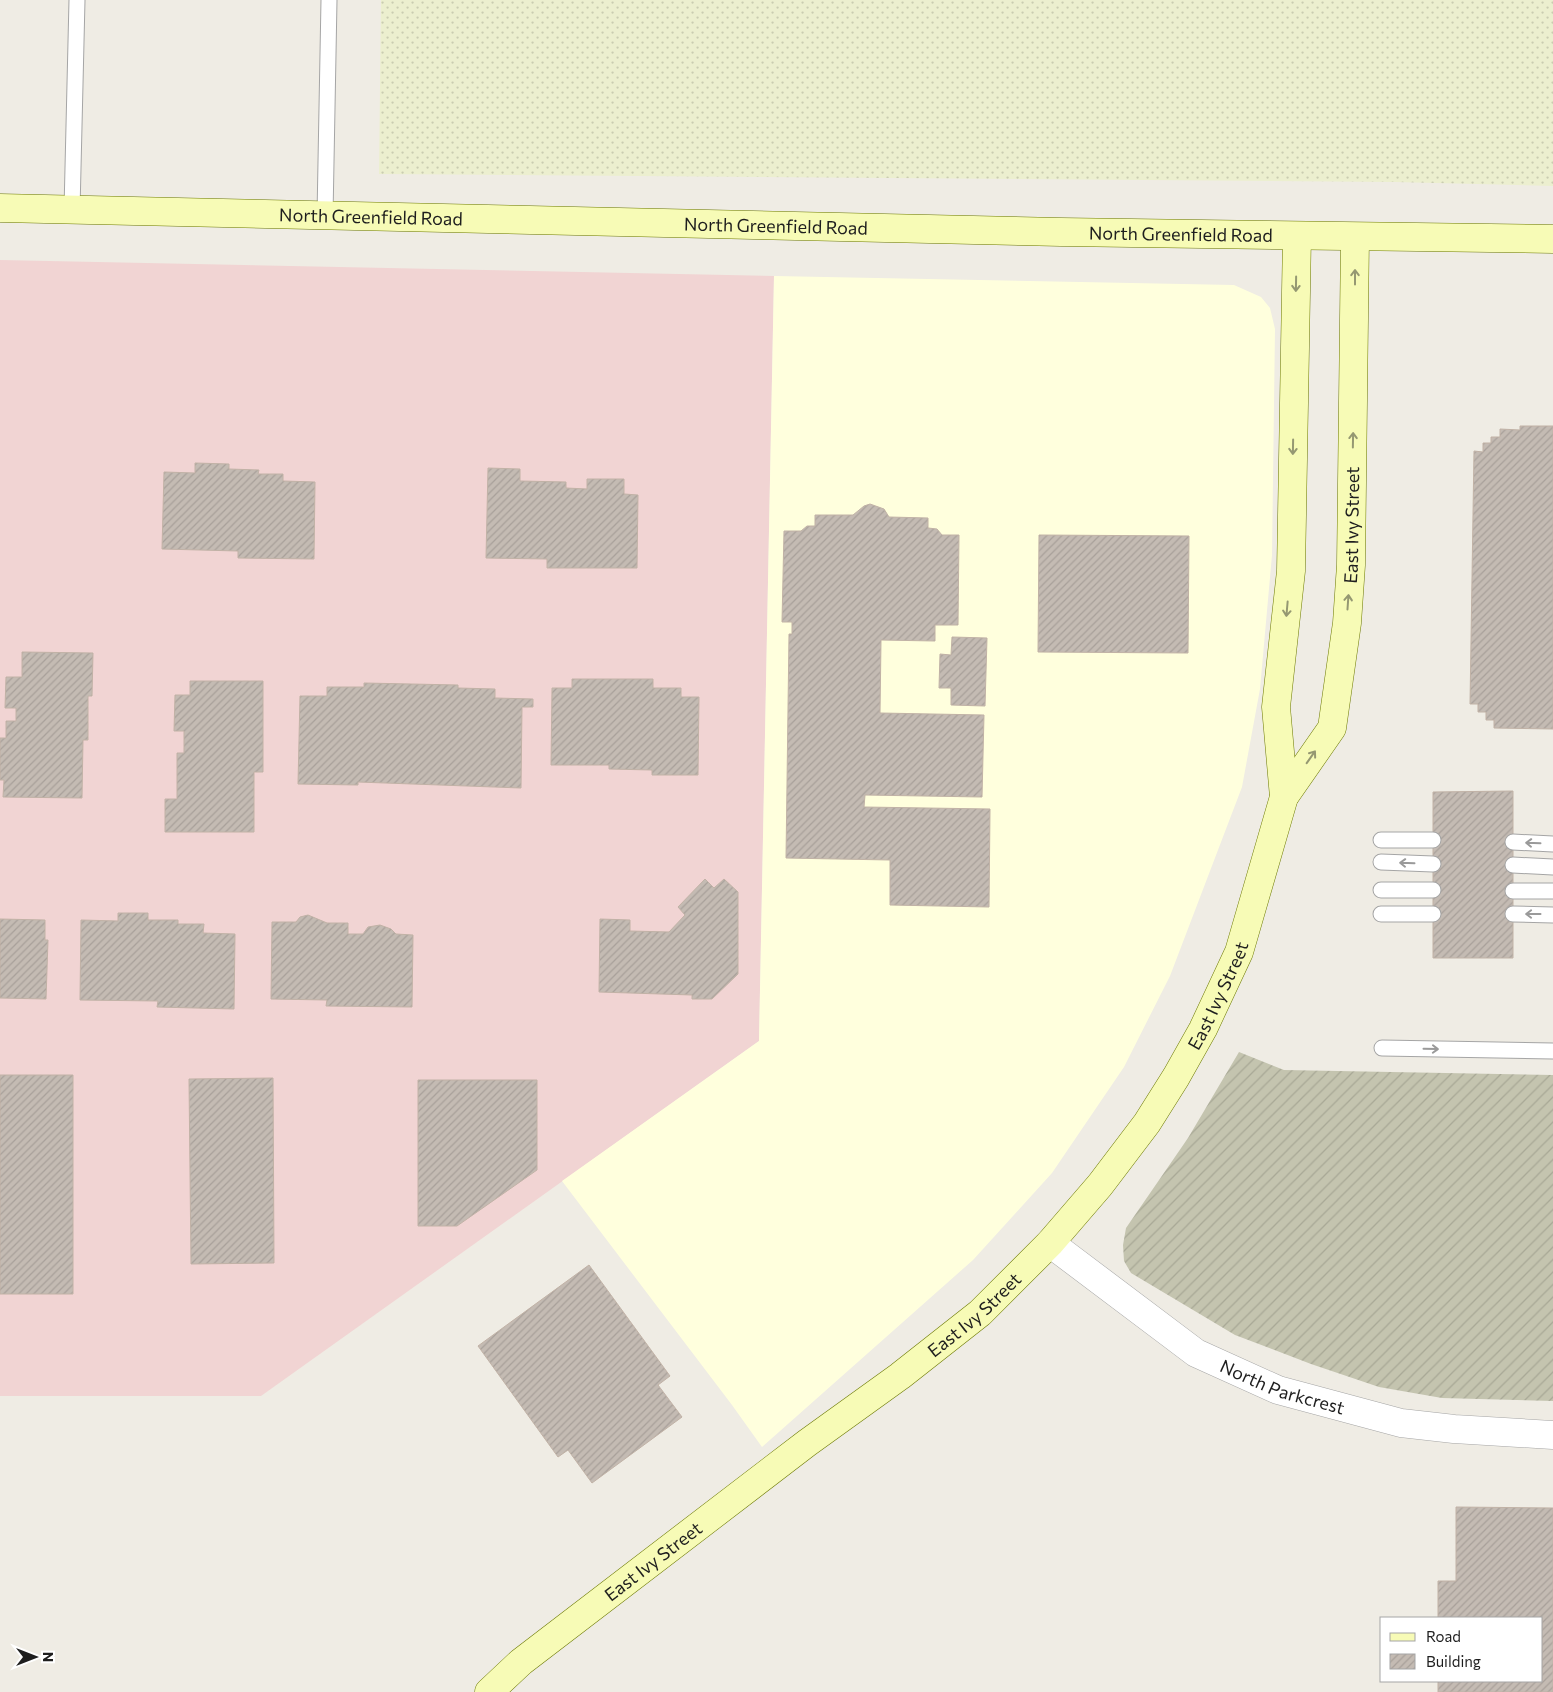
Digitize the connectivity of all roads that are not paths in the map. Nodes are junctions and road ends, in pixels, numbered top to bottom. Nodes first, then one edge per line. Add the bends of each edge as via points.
1 (77, 0) edge
2 (329, 0) edge
3 (0, 208) edge
4 (72, 210) junction
5 (325, 216) junction
6 (1297, 236) junction
7 (1355, 237) junction
8 (1553, 239) edge
9 (1284, 798) junction
10 (1381, 840) dead end
11 (1433, 840) dead end
12 (1513, 842) dead end
13 (1553, 844) edge
14 (1381, 862) dead end
15 (1433, 864) dead end
16 (1513, 865) dead end
17 (1553, 867) edge
18 (1381, 890) dead end
19 (1433, 890) dead end
20 (1513, 891) dead end
21 (1553, 892) edge
22 (1381, 914) dead end
23 (1433, 914) dead end
24 (1513, 914) dead end
25 (1553, 914) edge
26 (1382, 1048) dead end
27 (1553, 1051) edge
28 (1050, 1243) junction
29 (1553, 1435) edge
30 (489, 1692) edge

1 - 4 lane
2 - 5 lane
3 - 4 street, North Greenfield Road
4 - 5 street, North Greenfield Road
5 - 6 street, North Greenfield Road
6 - 7 street, North Greenfield Road
6 -> 9 street, East Ivy Street via 1291,571 1276,707
7 - 8 street, North Greenfield Road
9 -> 7 street, East Ivy Street via 1332,728 1344,649 1351,566
9 - 28 street, East Ivy Street via 1239,952 1203,1029 1147,1122 1100,1185
10 - 11 lane
13 -> 12 lane
15 -> 14 lane
16 - 17 lane
18 - 19 lane
20 - 21 lane
22 - 23 lane
25 -> 24 lane
26 -> 27 lane
28 - 29 street, North Parkcrest via 1196,1353 1278,1390 1402,1423
28 - 30 street, East Ivy Street via 980,1313 520,1662

